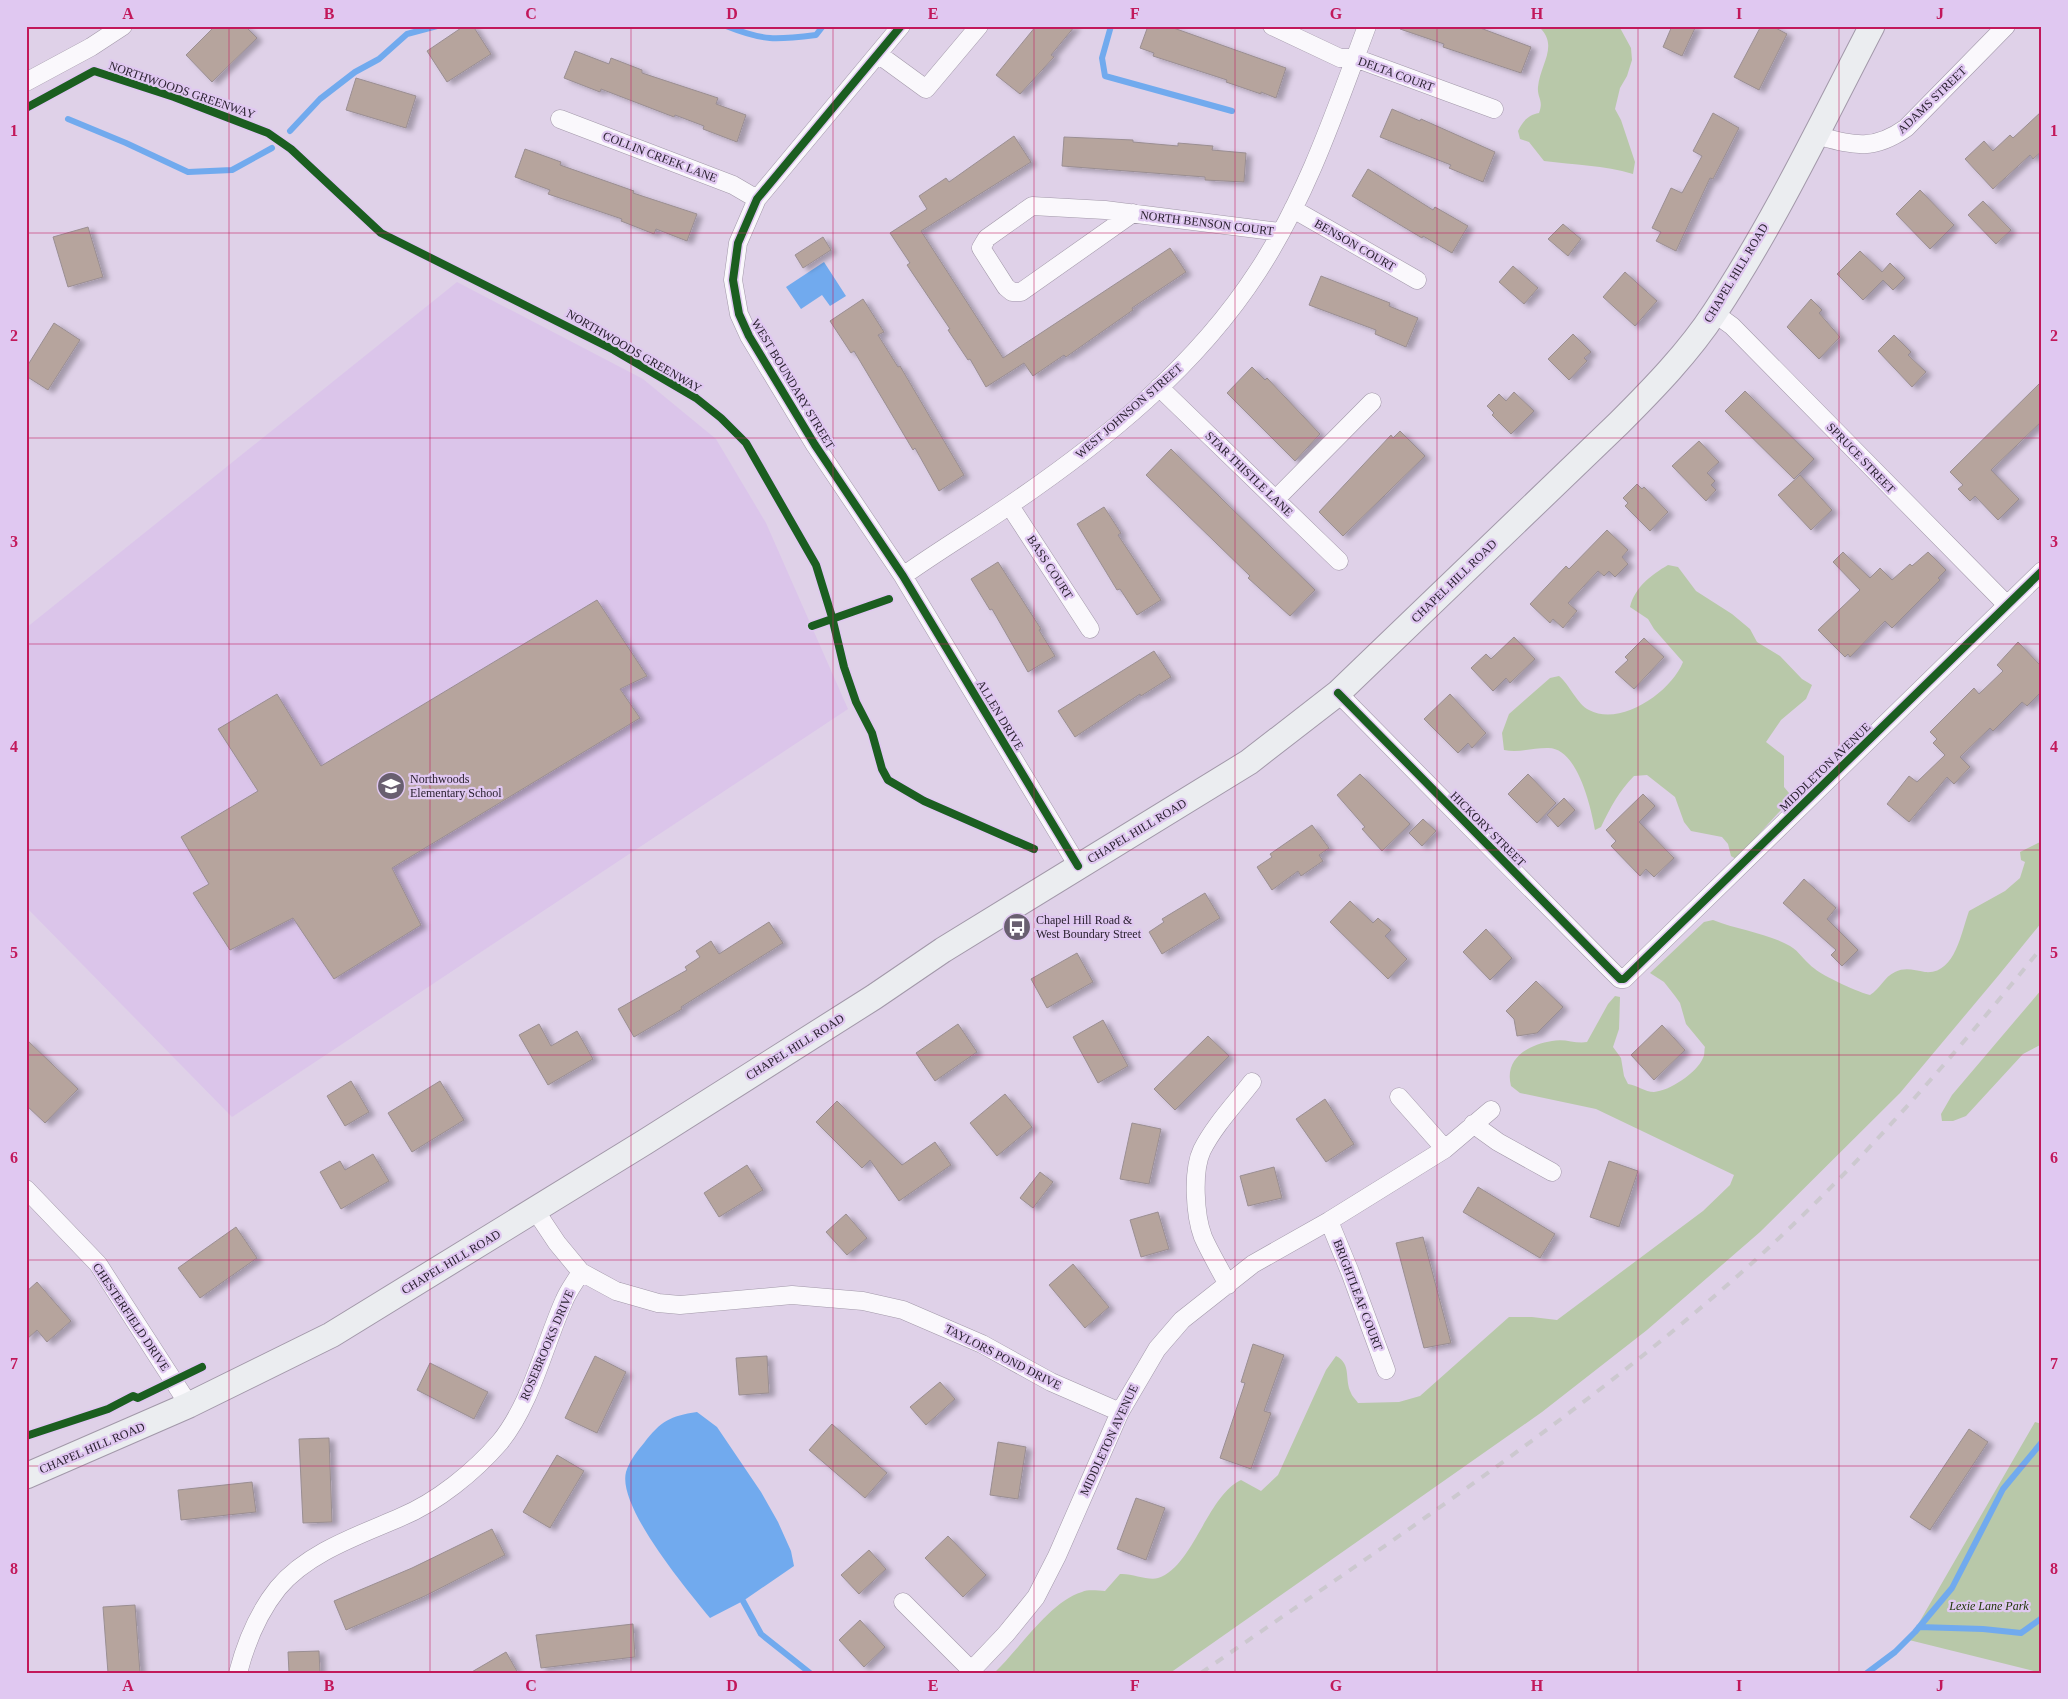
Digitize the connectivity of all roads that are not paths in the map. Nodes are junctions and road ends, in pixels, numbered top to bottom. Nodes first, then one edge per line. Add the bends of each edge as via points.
1 (123, 26) edge
2 (901, 26) edge
3 (979, 26) edge
4 (1272, 26) edge
5 (1367, 26) edge
6 (1872, 26) edge
7 (2006, 26) edge
8 (878, 54) junction
9 (1355, 58) junction
10 (26, 82) edge
11 (1494, 109) dead end
12 (560, 119) dead end
13 (1815, 135) junction
14 (757, 199) junction
15 (1292, 209) junction
16 (1133, 213) junction
17 (1280, 232) junction
18 (1417, 280) dead end
19 (1714, 313) junction
20 (1159, 387) junction
21 (1372, 402) dead end
22 (1276, 499) junction
23 (1010, 506) junction
24 (1339, 561) dead end
25 (2042, 571) edge
26 (903, 576) junction
27 (2006, 605) junction
28 (1090, 629) dead end
29 (1338, 693) junction
30 (1078, 866) junction
31 (1624, 979) joint
32 (1252, 1082) dead end
33 (1399, 1097) dead end
34 (1490, 1110) dead end
35 (1473, 1124) junction
36 (1445, 1149) junction
37 (1552, 1172) dead end
38 (26, 1189) edge
39 (535, 1210) junction
40 (1329, 1221) junction
41 (581, 1272) junction
42 (1228, 1285) junction
43 (1386, 1370) dead end
44 (190, 1405) junction
45 (1120, 1412) junction
46 (26, 1476) edge
47 (903, 1602) dead end
48 (970, 1672) edge
49 (238, 1673) edge

1 - 10 street
2 - 8 street, WEST BOUNDARY STREET
3 - 8 street via 926,89
4 - 9 street, DELTA COURT via 1340,58
5 - 9 street, WEST JOHNSON STREET
6 - 13 main road, CHAPEL HILL ROAD
7 - 13 street, ADAMS STREET via 1906,128 1891,139 1877,144 1851,144
8 - 14 street, WEST BOUNDARY STREET
9 - 11 street, DELTA COURT
9 - 15 street, WEST JOHNSON STREET via 1324,139
12 - 14 street, COLLIN CREEK LANE via 733,185
13 - 19 main road, CHAPEL HILL ROAD
14 - 26 street, WEST BOUNDARY STREET via 744,226 735,258 734,296 739,314 815,445
15 - 17 street, WEST JOHNSON STREET
15 - 18 street, BENSON COURT
16 - 16 street, NORTH BENSON COURT via 1032,206 987,238 981,248 1006,287 1012,292 1020,292
16 - 17 street, NORTH BENSON COURT
17 - 20 street, WEST JOHNSON STREET via 1226,315 1179,371
19 - 27 street, SPRUCE STREET via 1732,326
19 - 29 main road, CHAPEL HILL ROAD via 1646,396
20 - 22 street, STAR THISTLE LANE
20 - 23 street, WEST JOHNSON STREET via 1091,447
21 - 22 street
22 - 24 street, STAR THISTLE LANE
23 - 26 street, WEST JOHNSON STREET
23 - 28 street, BASS COURT
25 - 27 street, MIDDLETON AVENUE
26 - 30 street, ALLEN DRIVE
27 - 31 street, MIDDLETON AVENUE
29 - 30 main road, CHAPEL HILL ROAD via 1249,762
29 - 31 street, HICKORY STREET via 1605,964
30 - 39 main road, CHAPEL HILL ROAD
32 - 42 street via 1209,1138 1196,1168 1203,1236
33 - 36 street
34 - 35 street, MIDDLETON AVENUE
35 - 36 street, MIDDLETON AVENUE
35 - 37 street
36 - 40 street, MIDDLETON AVENUE
38 - 44 street, CHESTERFIELD DRIVE via 98,1264
39 - 41 street, TAYLORS POND DRIVE
39 - 44 main road, CHAPEL HILL ROAD via 331,1335
40 - 42 street, MIDDLETON AVENUE via 1253,1264
40 - 43 street, BRIGHTLEAF COURT
41 - 45 street, TAYLORS POND DRIVE via 616,1291 658,1303 696,1305 792,1294 863,1301 902,1310 982,1344 1051,1382
41 - 49 street, ROSEBROOKS DRIVE via 564,1299 530,1388 501,1440 484,1459 430,1502 342,1541 279,1587 249,1638
42 - 45 street, MIDDLETON AVENUE via 1182,1320 1157,1349
44 - 46 main road, CHAPEL HILL ROAD
45 - 48 street, MIDDLETON AVENUE via 1036,1597
47 - 48 street

